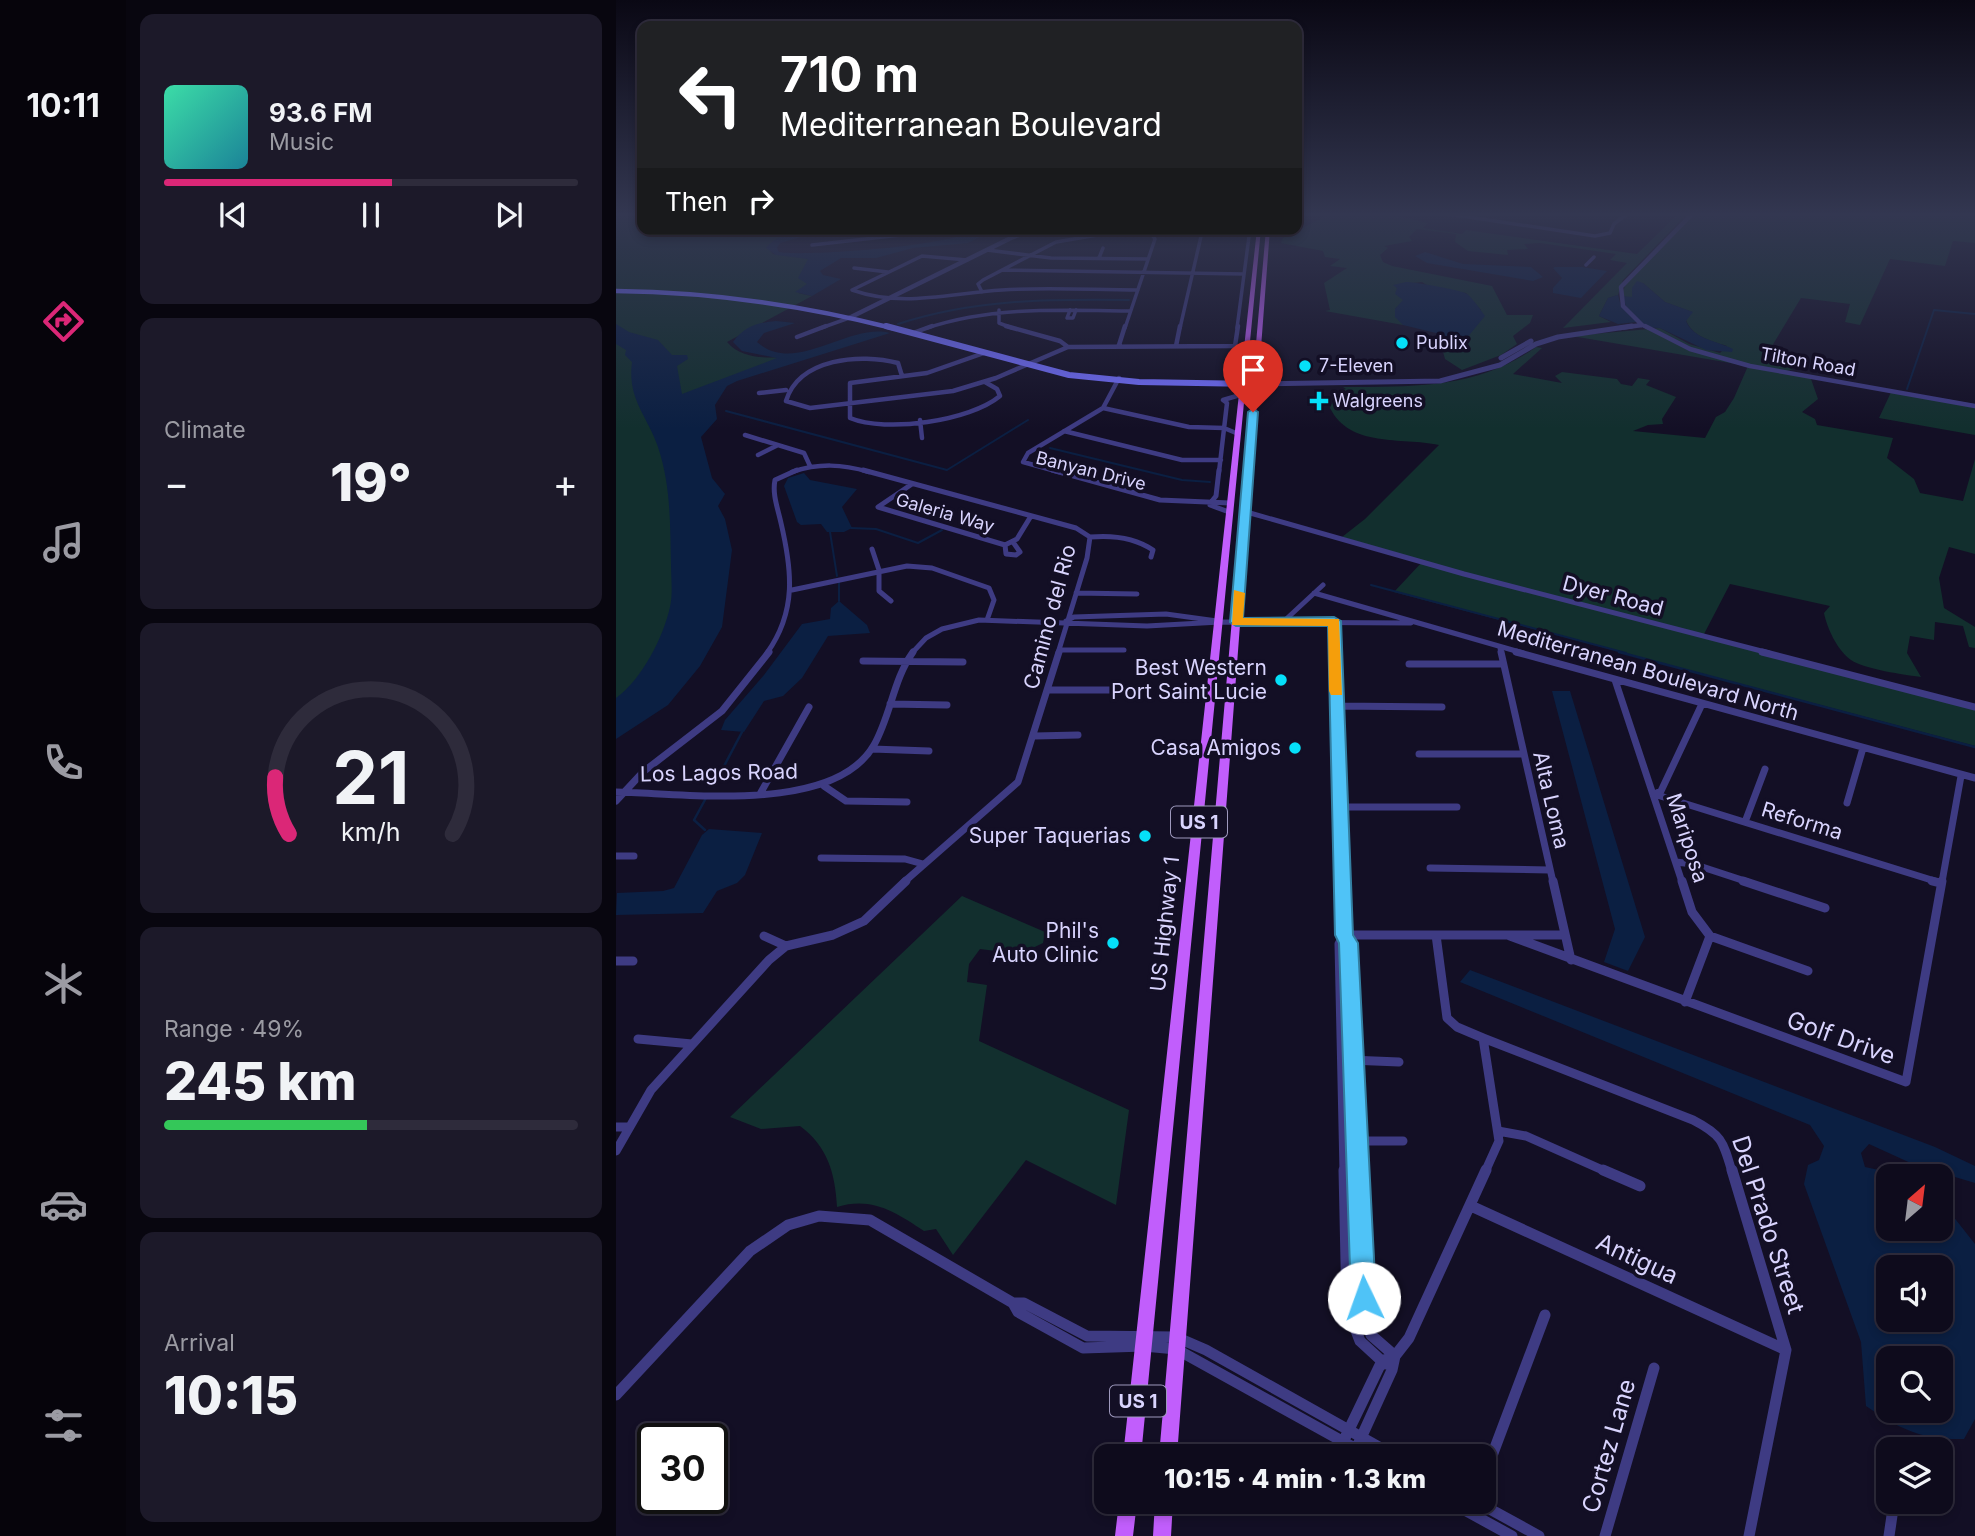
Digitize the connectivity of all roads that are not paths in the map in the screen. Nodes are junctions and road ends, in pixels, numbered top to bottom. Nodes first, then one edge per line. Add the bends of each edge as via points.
1 (1263, 285) edge
2 (861, 286) edge
3 (914, 286) edge
4 (979, 286) edge
5 (1139, 286) edge
6 (1190, 286) edge
7 (1243, 286) edge
8 (1253, 286) edge
9 (1622, 286) edge
10 (1138, 290) junction
11 (616, 291) edge
12 (982, 292) junction
13 (889, 298) junction
14 (999, 310) junction
15 (1130, 311) junction
16 (849, 318) junction
17 (1641, 324) junction
18 (914, 333) junction
19 (797, 337) dead end
20 (1529, 342) junction
21 (1536, 344) junction
22 (1119, 345) junction
23 (1176, 346) junction
24 (1068, 347) junction
25 (984, 353) junction
26 (1027, 363) junction
27 (902, 376) junction
28 (1117, 379) junction
29 (985, 382) junction
30 (1241, 382) junction
31 (1255, 382) junction
32 (786, 390) junction
33 (759, 393) dead end
34 (1240, 395) junction
35 (1107, 399) junction
36 (849, 404) junction
37 (1975, 406) edge
38 (1102, 408) junction
39 (919, 420) junction
40 (1224, 428) junction
41 (1063, 431) junction
42 (1236, 433) junction
43 (745, 435) dead end
44 (922, 438) dead end
45 (1041, 443) junction
46 (778, 444) junction
47 (758, 455) dead end
48 (1221, 460) junction
49 (810, 466) junction
50 (912, 484) junction
51 (1214, 499) junction
52 (1198, 503) junction
53 (1230, 504) junction
54 (1031, 516) junction
55 (1243, 516) junction
56 (1090, 537) junction
57 (1013, 542) junction
58 (1004, 545) junction
59 (872, 549) dead end
60 (1151, 557) dead end
61 (879, 570) junction
62 (1323, 585) dead end
63 (792, 590) junction
64 (1076, 593) junction
65 (1314, 593) junction
66 (1137, 594) dead end
67 (891, 601) dead end
68 (987, 620) junction
69 (1220, 621) junction
70 (1334, 621) junction
71 (1066, 622) junction
72 (1236, 622) junction
73 (1283, 622) junction
74 (1411, 623) junction
75 (1500, 648) junction
76 (1060, 650) junction
77 (1124, 650) dead end
78 (863, 661) dead end
79 (905, 662) junction
80 (963, 662) dead end
81 (1409, 664) dead end
82 (1503, 664) junction
83 (1615, 680) junction
84 (1049, 690) junction
85 (1117, 690) dead end
86 (890, 704) junction
87 (1702, 704) junction
88 (947, 705) dead end
89 (1337, 706) junction
90 (809, 707) dead end
91 (1441, 707) dead end
92 (1975, 707) edge
93 (1078, 735) dead end
94 (1035, 736) junction
95 (1863, 748) junction
96 (872, 749) junction
97 (929, 751) dead end
98 (1419, 754) dead end
99 (1523, 754) junction
100 (1765, 769) dead end
101 (1961, 776) junction
102 (1975, 778) edge
103 (824, 786) junction
104 (618, 792) edge
105 (760, 794) junction
106 (1654, 794) junction
107 (616, 801) edge
108 (1201, 801) junction
109 (907, 802) dead end
110 (1847, 803) dead end
111 (1339, 807) junction
112 (1457, 807) dead end
113 (1220, 820) junction
114 (1745, 822) junction
115 (1199, 824) junction
116 (1218, 841) junction
117 (616, 856) edge
118 (634, 856) dead end
119 (821, 858) dead end
120 (1676, 862) junction
121 (923, 864) junction
122 (1430, 868) dead end
123 (1549, 870) junction
124 (1940, 883) junction
125 (1825, 908) dead end
126 (1344, 935) junction
127 (1436, 935) junction
128 (1564, 935) junction
129 (764, 936) dead end
130 (1510, 936) junction
131 (1710, 936) junction
132 (786, 946) junction
133 (1571, 960) junction
134 (616, 961) edge
135 (634, 961) dead end
136 (1808, 971) dead end
137 (1685, 1002) junction
138 (1483, 1038) junction
139 (638, 1039) dead end
140 (692, 1044) junction
141 (1348, 1060) junction
142 (1399, 1062) dead end
143 (616, 1127) edge
144 (628, 1127) junction
145 (1499, 1131) junction
146 (1345, 1141) junction
147 (1403, 1141) dead end
148 (1356, 1142) junction
149 (616, 1151) edge
150 (1640, 1186) dead end
151 (1471, 1206) junction
152 (1545, 1315) dead end
153 (1144, 1340) junction
154 (1176, 1343) junction
155 (1786, 1350) junction
156 (1395, 1356) junction
157 (1387, 1366) junction
158 (1654, 1368) dead end
159 (616, 1395) edge
160 (1346, 1436) junction
161 (1359, 1443) joint
162 (1133, 1444) edge
163 (1169, 1444) edge
164 (1496, 1444) edge
165 (1127, 1514) edge
166 (1163, 1514) edge
167 (1485, 1514) edge
168 (1493, 1514) edge
169 (1892, 1514) edge
170 (1124, 1536) edge
171 (1162, 1536) edge
172 (1512, 1536) edge
173 (1539, 1536) edge
174 (1605, 1536) edge
175 (1749, 1536) edge
176 (1889, 1536) edge

1 - 31 main road, US 1
2 - 13 street via 852,290
3 - 13 street
4 - 12 street
5 - 10 street
6 - 23 street
7 - 23 street via 1235,346
8 - 30 main road, US Highway 1 / US 1
9 - 17 street via 1623,306
10 - 12 street
10 - 15 street
11 - 16 main road via 754,302
12 - 13 street via 921,301
13 - 16 street
14 - 15 street
14 - 18 street via 946,320
14 - 24 street via 999,323 1004,326
15 - 22 street
16 - 18 main road
16 - 19 street
17 - 20 street via 1567,331
17 - 21 street
17 - 37 street, Tilton Road via 1690,349 1740,363
18 - 25 main road
20 - 21 street
20 - 31 street via 1492,363 1437,377
21 - 31 street via 1500,365 1440,381
22 - 23 street
22 - 24 street
24 - 26 street
25 - 26 main road
25 - 27 street via 939,370
26 - 28 main road
26 - 29 street
27 - 32 street via 898,363 863,359 812,370
27 - 36 street via 850,383
28 - 30 main road
28 - 35 street
29 - 36 street via 935,394
29 - 39 street via 1000,392 993,404 970,413
30 - 31 main road
30 - 34 main road, US Highway 1 / US 1
31 - 55 main road, US 1
32 - 33 street
32 - 36 street via 786,401 799,407
34 - 40 street via 1223,400 1227,403
34 - 42 main road, US Highway 1 / US 1
35 - 38 street
35 - 45 street, Banyan Drive
36 - 39 street via 850,418 859,424
38 - 40 street via 1189,427
38 - 41 street, Banyan Drive
39 - 44 street
40 - 42 street
40 - 48 street
41 - 45 street, Banyan Drive
41 - 48 street via 1182,460
42 - 53 main road, US Highway 1 / US 1
43 - 46 street
45 - 52 street, Banyan Drive via 1018,457 1018,464 1161,501
46 - 47 street
46 - 49 street via 804,453
48 - 51 street
49 - 50 street, Camino del Rio via 844,465
49 - 63 street, Camino del Rio via 785,474 773,489
50 - 54 street, Camino del Rio
50 - 58 street, Galeria Way via 884,500 879,509
51 - 52 street, Banyan Drive
51 - 53 street, Banyan Drive
52 - 53 street, Banyan Drive
53 - 55 main road
53 - 69 main road, US Highway 1 / US 1
54 - 56 street, Camino del Rio via 1076,528
54 - 57 street, Galeria Way
55 - 72 main road, US 1
55 - 92 street, Dyer Road via 1348,538 1464,574
56 - 60 street via 1111,536 1145,545 1153,550
56 - 64 street, Camino del Rio
57 - 58 street, Galeria Way
57 - 58 street, Galeria Way via 1020,552 1016,555 1006,554
59 - 61 street
61 - 63 street
61 - 67 street via 879,591
61 - 68 street via 917,566 982,584 994,600
62 - 65 street
63 - 104 street, Camino del Rio via 770,650 722,711
64 - 66 street
64 - 71 street, Camino del Rio
65 - 73 street
65 - 74 street, Mediterranean Boulevard North
68 - 71 street, Los Lagos Road
68 - 79 street, Los Lagos Road via 926,638
69 - 71 street, Los Lagos Road via 1189,626
69 - 72 street, Los Lagos Road
69 - 108 main road, US Highway 1 / US 1
70 - 73 street, Los Lagos Road
70 - 74 street, Los Lagos Road
70 - 89 street
71 - 76 street, Camino del Rio
72 - 73 street, Los Lagos Road
72 - 113 main road, US 1
74 - 75 street, Mediterranean Boulevard North
75 - 82 street, Alta Loma
75 - 83 street, Mediterranean Boulevard North
76 - 77 street
76 - 84 street, Camino del Rio
78 - 79 street
79 - 80 street
79 - 86 street, Los Lagos Road
81 - 82 street
82 - 99 street, Alta Loma
83 - 87 street, Mediterranean Boulevard North
83 - 106 street, Mariposa
84 - 85 street
84 - 94 street, Camino del Rio
86 - 88 street
86 - 96 street, Los Lagos Road
87 - 95 street, Mediterranean Boulevard North
87 - 106 street via 1661,791
89 - 91 street
89 - 111 street
90 - 105 street
93 - 94 street
94 - 121 street, Camino del Rio via 1018,782
95 - 101 street, Mediterranean Boulevard North
95 - 110 street
96 - 97 street
96 - 103 street, Los Lagos Road via 848,772
98 - 99 street
99 - 123 street, Alta Loma
100 - 114 street
101 - 102 street, Mediterranean Boulevard North
101 - 124 street, Golf Drive
103 - 105 street, Los Lagos Road
103 - 109 street via 846,801
104 - 105 street, Los Lagos Road
104 - 107 street, Camino del Rio
106 - 114 street, Reforma
106 - 120 street, Mariposa
108 - 113 main road via 1210,815
108 - 115 main road, US Highway 1 / US 1
111 - 112 street
111 - 126 street
113 - 116 main road, US 1
114 - 124 street, Reforma
115 - 116 main road
115 - 153 main road, US Highway 1 / US 1
116 - 154 main road, US 1
117 - 118 street
119 - 121 street via 905,859
120 - 125 street
120 - 131 street, Mariposa via 1692,912
121 - 132 street, Camino del Rio via 864,921 833,935
122 - 123 street
123 - 128 street, Alta Loma
124 - 137 street, Golf Drive via 1906,1082
126 - 127 street, Golf Drive
126 - 141 street via 1339,944
127 - 130 street, Golf Drive
127 - 138 street via 1447,1018
128 - 130 street, Golf Drive
128 - 133 street, Alta Loma
129 - 132 street
130 - 133 street, Golf Drive
131 - 136 street
131 - 137 street
132 - 140 street
133 - 137 street, Golf Drive
134 - 135 street
138 - 145 street
138 - 155 street, Del Prado Street via 1716,1132 1723,1141
139 - 140 street
140 - 144 street via 651,1090
141 - 142 street
141 - 146 street
141 - 148 street
143 - 144 street
144 - 149 street
145 - 150 street via 1527,1136
145 - 151 street via 1495,1154
146 - 148 street
146 - 157 street via 1347,1307 1360,1341
147 - 148 street
148 - 156 street via 1365,1318 1371,1335
151 - 155 street, Antigua
151 - 156 street via 1409,1338
152 - 164 street
153 - 154 street
153 - 159 street via 1083,1348 1044,1320 1017,1312 1013,1303 870,1220 819,1216 788,1225 750,1251
153 - 162 main road, US Highway 1 / US 1
154 - 160 street
154 - 163 main road, US 1
155 - 175 street, Del Prado Street
156 - 157 street
157 - 160 street
157 - 161 street
158 - 174 street, Cortez Lane
160 - 161 street
165 - 170 main road
166 - 171 main road
167 - 172 street
168 - 173 street
169 - 176 street

